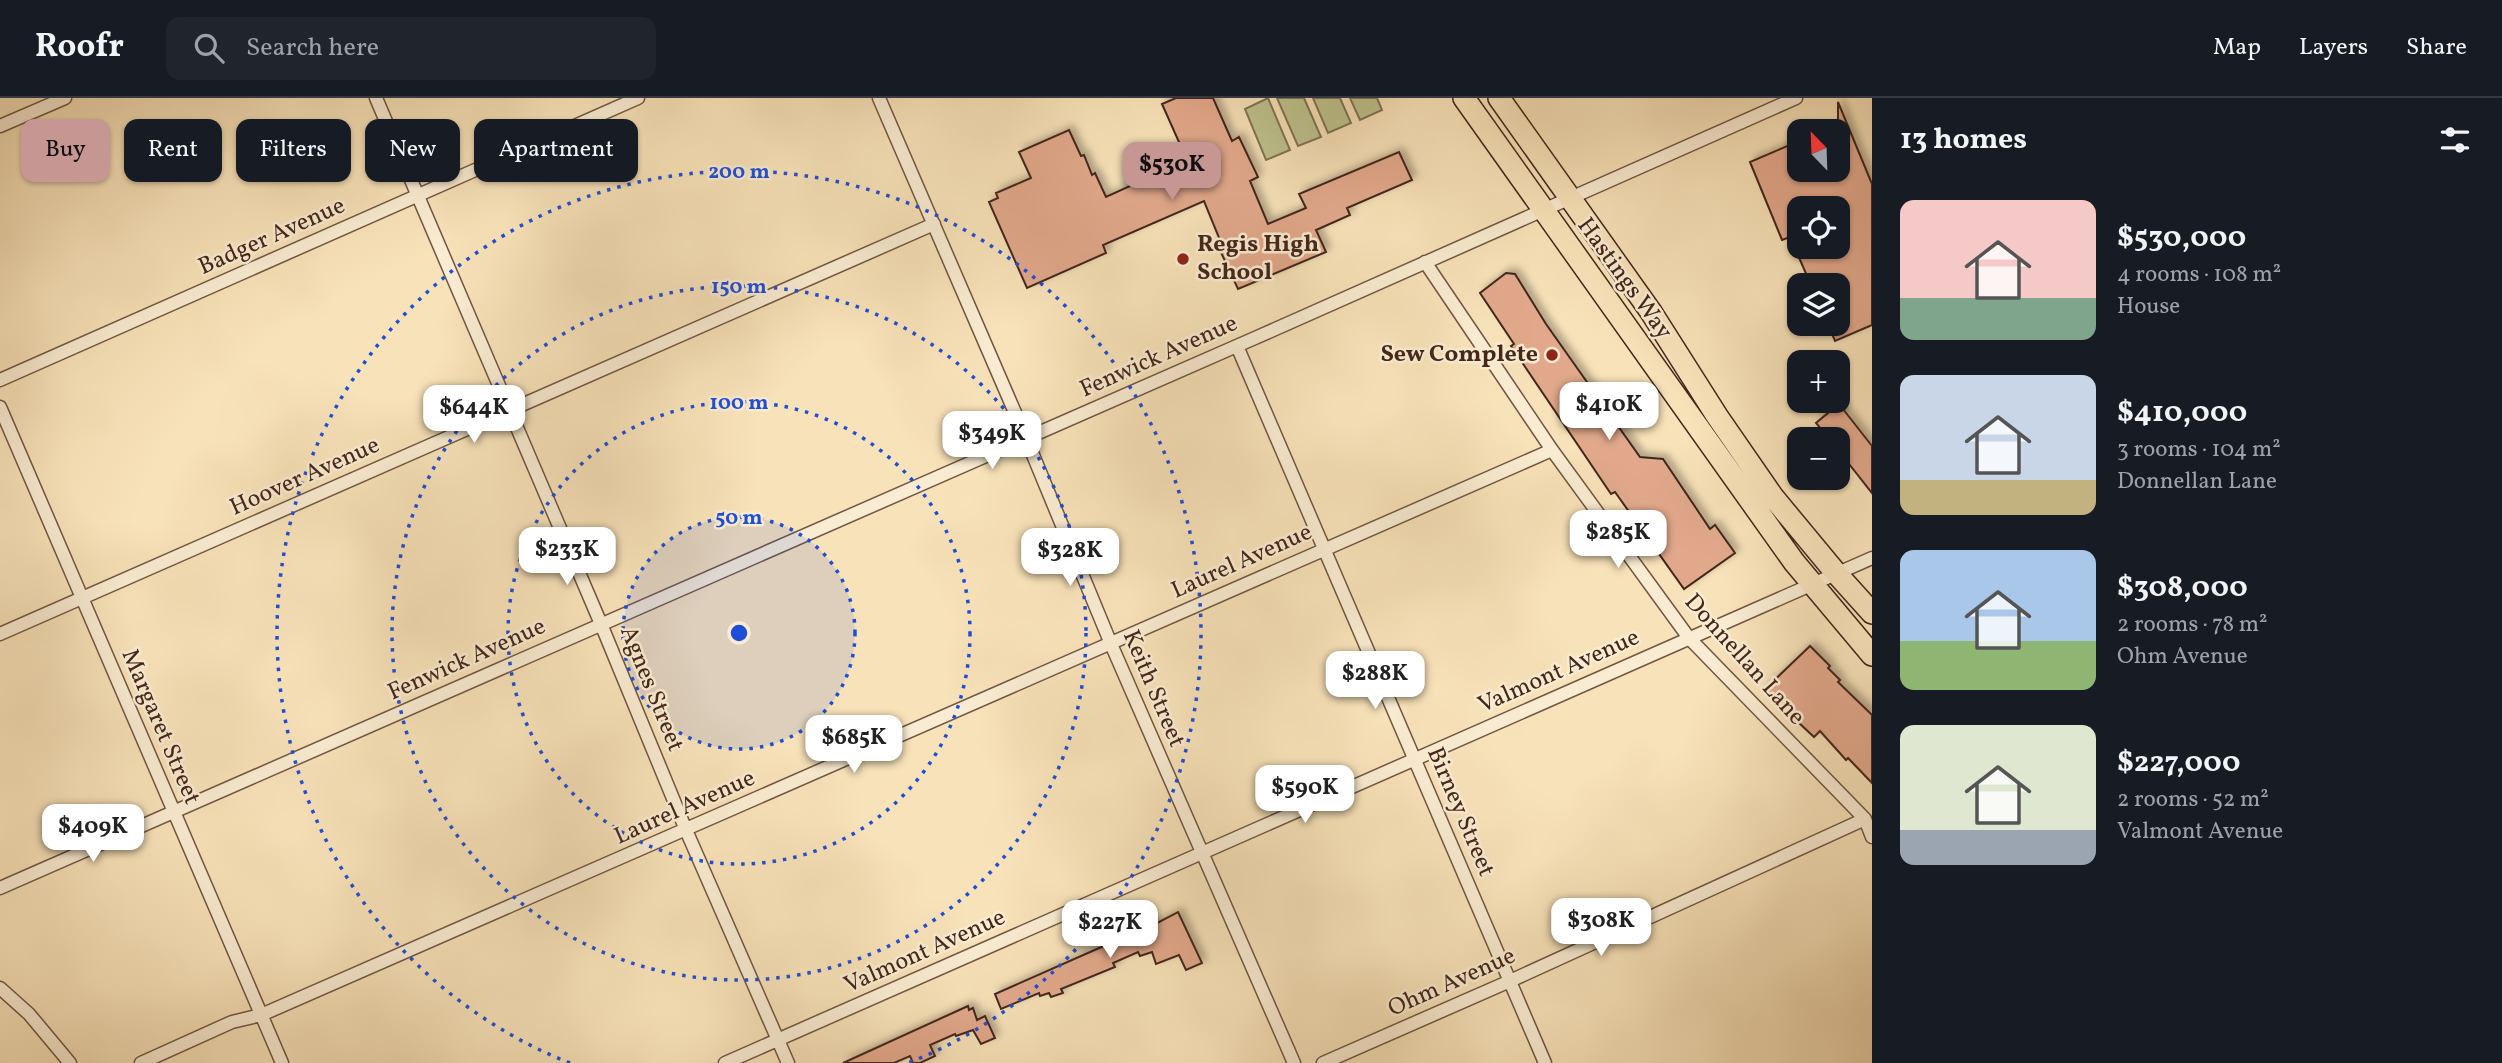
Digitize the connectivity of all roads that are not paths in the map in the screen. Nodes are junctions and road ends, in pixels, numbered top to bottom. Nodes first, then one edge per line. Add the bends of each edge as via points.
1 (65, 98) edge
2 (376, 98) edge
3 (638, 98) edge
4 (879, 98) edge
5 (1464, 98) edge
6 (1499, 98) edge
7 (1796, 98) edge
8 (0, 126) edge
9 (417, 196) junction
10 (1571, 197) junction
11 (1542, 210) junction
12 (934, 224) junction
13 (1425, 262) junction
14 (1237, 346) junction
15 (0, 380) edge
16 (0, 407) edge
17 (509, 411) junction
18 (1026, 438) junction
19 (1552, 450) junction
20 (1325, 549) junction
21 (1872, 558) edge
22 (1836, 573) junction
23 (1810, 584) junction
24 (82, 598) junction
25 (1872, 613) edge
26 (601, 624) junction
27 (0, 634) edge
28 (1689, 638) junction
29 (1111, 644) junction
30 (1872, 655) edge
31 (1414, 759) junction
32 (173, 811) junction
33 (1865, 819) junction
34 (686, 830) junction
35 (1872, 837) edge
36 (1202, 853) junction
37 (0, 888) edge
38 (1510, 981) junction
39 (0, 988) edge
40 (261, 1015) junction
41 (778, 1040) junction
42 (70, 1063) edge
43 (141, 1063) edge
44 (282, 1063) edge
45 (725, 1063) edge
46 (788, 1063) edge
47 (1294, 1063) edge
48 (1323, 1063) edge
49 (1545, 1063) edge

1 - 8 street
2 - 9 street, Agnes Street
3 - 9 street, Badger Avenue
4 - 12 street, Keith Street
5 - 11 main road, Hastings Way
6 - 10 main road, Hastings Way
7 - 10 street, Fenwick Avenue
9 - 15 street, Badger Avenue
9 - 17 street, Agnes Street
10 - 11 street, Fenwick Avenue
10 - 22 main road, Hastings Way via 1766,486
11 - 13 street, Fenwick Avenue
11 - 23 main road, Hastings Way
12 - 17 street, Hoover Avenue
12 - 18 street, Keith Street
13 - 14 street, Fenwick Avenue
13 - 19 street, Donnellan Lane
14 - 18 street, Fenwick Avenue
14 - 20 street, Birney Street
16 - 24 street, Margaret Street
17 - 24 street, Hoover Avenue
17 - 26 street, Agnes Street
18 - 26 street, Fenwick Avenue
18 - 29 street, Keith Street
19 - 20 street, Laurel Avenue
19 - 28 street, Donnellan Lane
20 - 29 street, Laurel Avenue
20 - 31 street, Birney Street
21 - 22 street, Valmont Avenue
22 - 23 street, Valmont Avenue
22 - 25 main road, Hastings Way
23 - 28 street, Valmont Avenue
23 - 30 main road, Hastings Way
24 - 27 street, Hoover Avenue
24 - 32 street, Margaret Street
26 - 32 street, Fenwick Avenue
26 - 34 street, Agnes Street
28 - 31 street, Valmont Avenue
28 - 33 street, Donnellan Lane
29 - 34 street, Laurel Avenue
29 - 36 street, Keith Street
31 - 36 street, Valmont Avenue
31 - 38 street, Birney Street
32 - 37 street, Fenwick Avenue
32 - 40 street, Margaret Street
33 - 35 street, Donnellan Lane
33 - 38 street, Ohm Avenue
34 - 40 street, Laurel Avenue
34 - 41 street, Agnes Street
36 - 41 street, Valmont Avenue
36 - 47 street, Keith Street
38 - 48 street, Ohm Avenue
38 - 49 street, Birney Street
39 - 42 street
40 - 43 street, Laurel Avenue via 232,1022
40 - 44 street, Margaret Street
41 - 45 street, Valmont Avenue
41 - 46 street, Agnes Street

